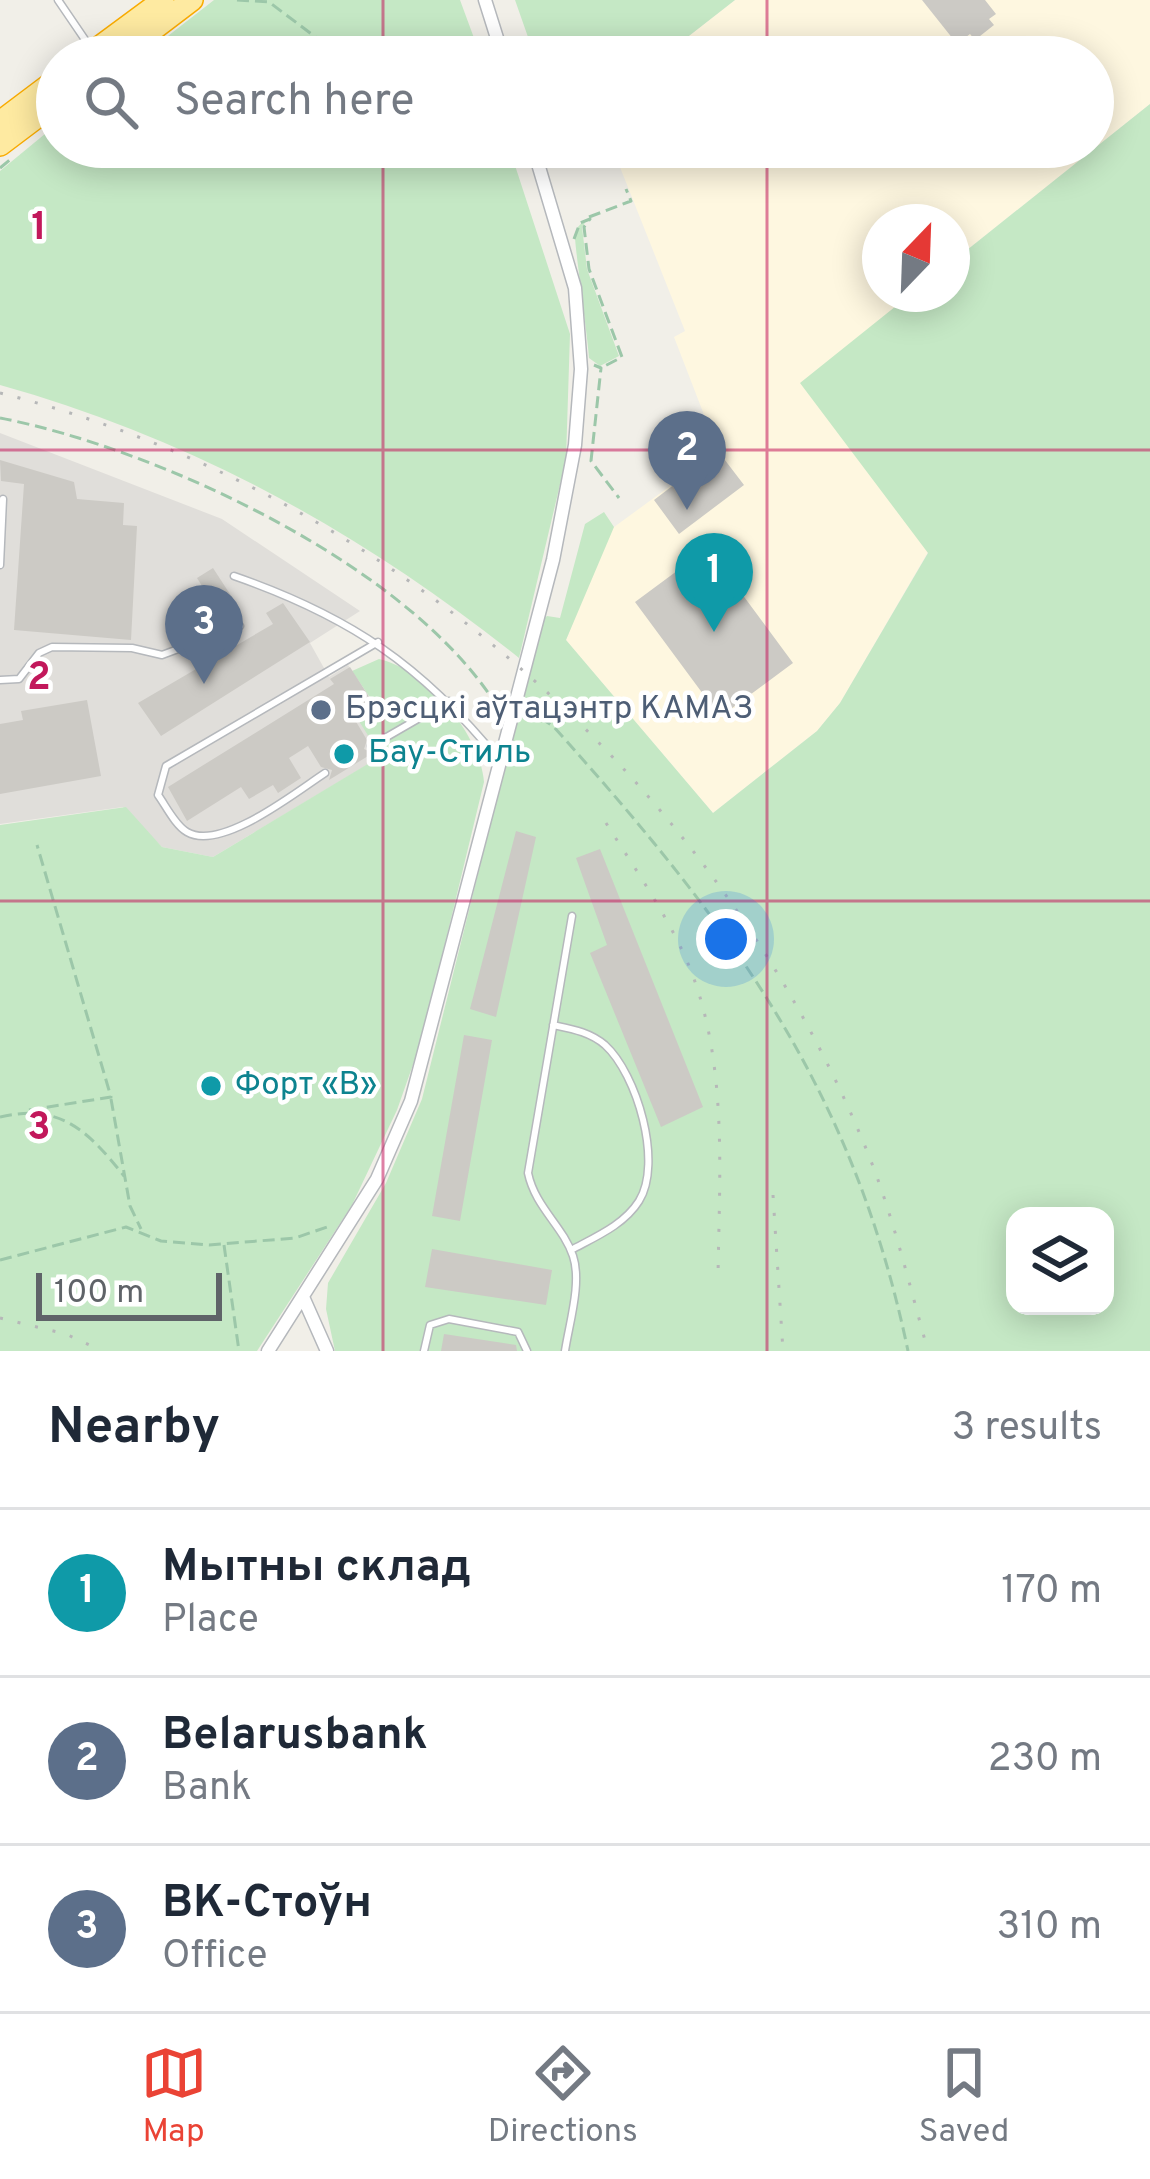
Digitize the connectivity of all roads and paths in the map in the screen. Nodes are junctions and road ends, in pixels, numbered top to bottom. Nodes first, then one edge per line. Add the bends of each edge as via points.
1 (58, 0) edge
2 (237, 0) edge
3 (484, 0) edge
4 (175, 3) edge
5 (80, 36) edge
6 (122, 36) edge
7 (140, 36) edge
8 (314, 36) edge
9 (496, 36) edge
10 (36, 95) edge
11 (36, 118) edge
12 (0, 122) edge
13 (0, 145) edge
14 (539, 168) edge
15 (626, 189) dead end
16 (587, 218) junction
17 (575, 248) dead end
18 (587, 357) dead end
19 (601, 368) junction
20 (0, 418) edge
21 (619, 498) dead end
22 (4, 499) dead end
23 (0, 566) edge
24 (234, 576) dead end
25 (240, 626) dead end
26 (378, 642) junction
27 (0, 680) edge
28 (514, 699) junction
29 (449, 701) junction
30 (508, 725) junction
31 (371, 746) dead end
32 (499, 760) junction
33 (325, 773) dead end
34 (37, 845) dead end
35 (572, 916) dead end
36 (554, 1025) junction
37 (111, 1097) junction
38 (29, 1110) junction
39 (0, 1117) edge
40 (124, 1176) junction
41 (354, 1217) junction
42 (142, 1231) junction
43 (224, 1244) junction
44 (571, 1250) junction
45 (0, 1260) edge
46 (303, 1297) junction
47 (239, 1351) edge
48 (268, 1351) edge
49 (327, 1351) edge
50 (424, 1351) edge
51 (527, 1351) edge
52 (565, 1351) edge
53 (908, 1351) edge

1 - 5 lane
2 - 8 path via 269,2
3 - 9 street
4 - 6 highway
4 - 7 highway
10 - 12 highway
11 - 13 highway
14 - 28 street via 575,288 581,369 563,519
15 - 16 path via 631,201
16 - 17 path via 575,231
16 - 19 path via 589,269 622,357
18 - 19 path
19 - 21 path via 591,461
20 - 30 path via 203,487 325,550 380,585 478,673
22 - 23 lane
24 - 26 lane
25 - 27 lane via 162,656 52,647 19,679
26 - 29 lane
26 - 33 lane via 166,766 158,795 184,831 200,837 238,829
28 - 30 street
28 - 53 path via 553,726 656,844 721,926 808,1064 859,1170
29 - 31 lane
29 - 32 lane
30 - 32 street
32 - 41 street via 416,1083
34 - 37 path
35 - 36 lane
36 - 44 lane via 528,1173 536,1200
36 - 44 lane via 590,1035 613,1054 649,1149 640,1201
37 - 38 path
37 - 40 path
38 - 39 path
38 - 40 path via 78,1128
40 - 42 path
41 - 43 path via 295,1238
41 - 46 street
42 - 43 path via 181,1244
42 - 45 path via 126,1227
43 - 47 path
44 - 52 lane via 576,1276
46 - 48 street
46 - 49 street
50 - 51 lane via 430,1325 442,1319 512,1330

